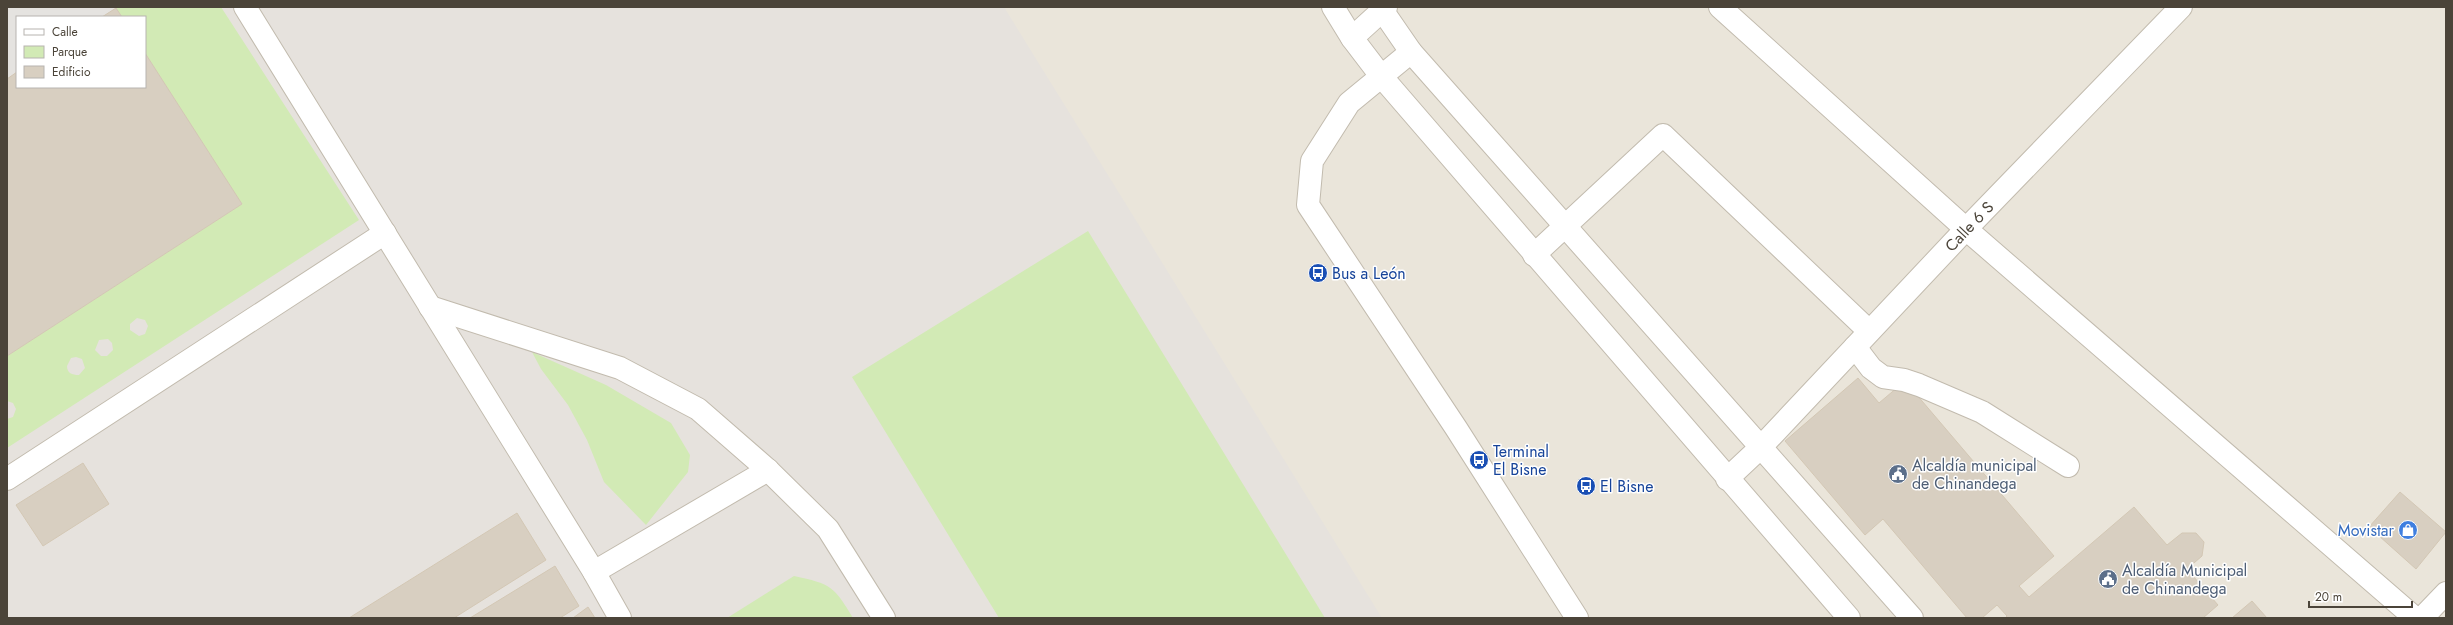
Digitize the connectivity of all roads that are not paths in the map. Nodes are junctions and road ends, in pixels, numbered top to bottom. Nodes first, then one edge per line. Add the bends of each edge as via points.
1 (245, 7) edge
2 (1333, 7) edge
3 (1720, 7) edge
4 (2181, 7) edge
5 (1383, 8) edge
6 (1352, 38) junction
7 (1411, 52) junction
8 (1381, 76) junction
9 (1565, 226) junction
10 (1966, 229) junction
11 (385, 233) junction
12 (1534, 255) junction
13 (430, 307) junction
14 (1869, 331) junction
15 (1855, 347) junction
16 (1760, 448) junction
17 (2068, 466) dead end
18 (768, 470) junction
19 (7, 479) edge
20 (1727, 479) junction
21 (594, 572) junction
22 (2446, 593) edge
23 (620, 618) edge
24 (884, 618) edge
25 (1578, 618) edge
26 (1849, 618) edge
27 (1912, 618) edge
28 (2415, 618) edge
29 (2422, 618) edge

1 - 11 street
2 - 6 street
3 - 10 street
4 - 10 street, Calle 6 S
5 - 6 street
5 - 7 street
6 - 8 street
7 - 8 street
7 - 9 street
8 - 12 street
8 - 25 street via 1349,103 1312,160 1308,206 1456,428
9 - 12 street
9 - 14 street via 1663,135
9 - 16 street
10 - 14 street, Calle 6 S
10 - 28 street
11 - 13 street
11 - 19 street
12 - 20 street
13 - 18 street via 620,368 698,409
13 - 21 street
14 - 15 street, Calle 6 S
15 - 16 street, Calle 6 S
15 - 17 street via 1871,368 1883,377 1919,385 1982,412
16 - 20 street, Calle 6 S
16 - 27 street
18 - 21 street
18 - 24 street via 828,530
20 - 26 street
21 - 23 street
22 - 29 street

